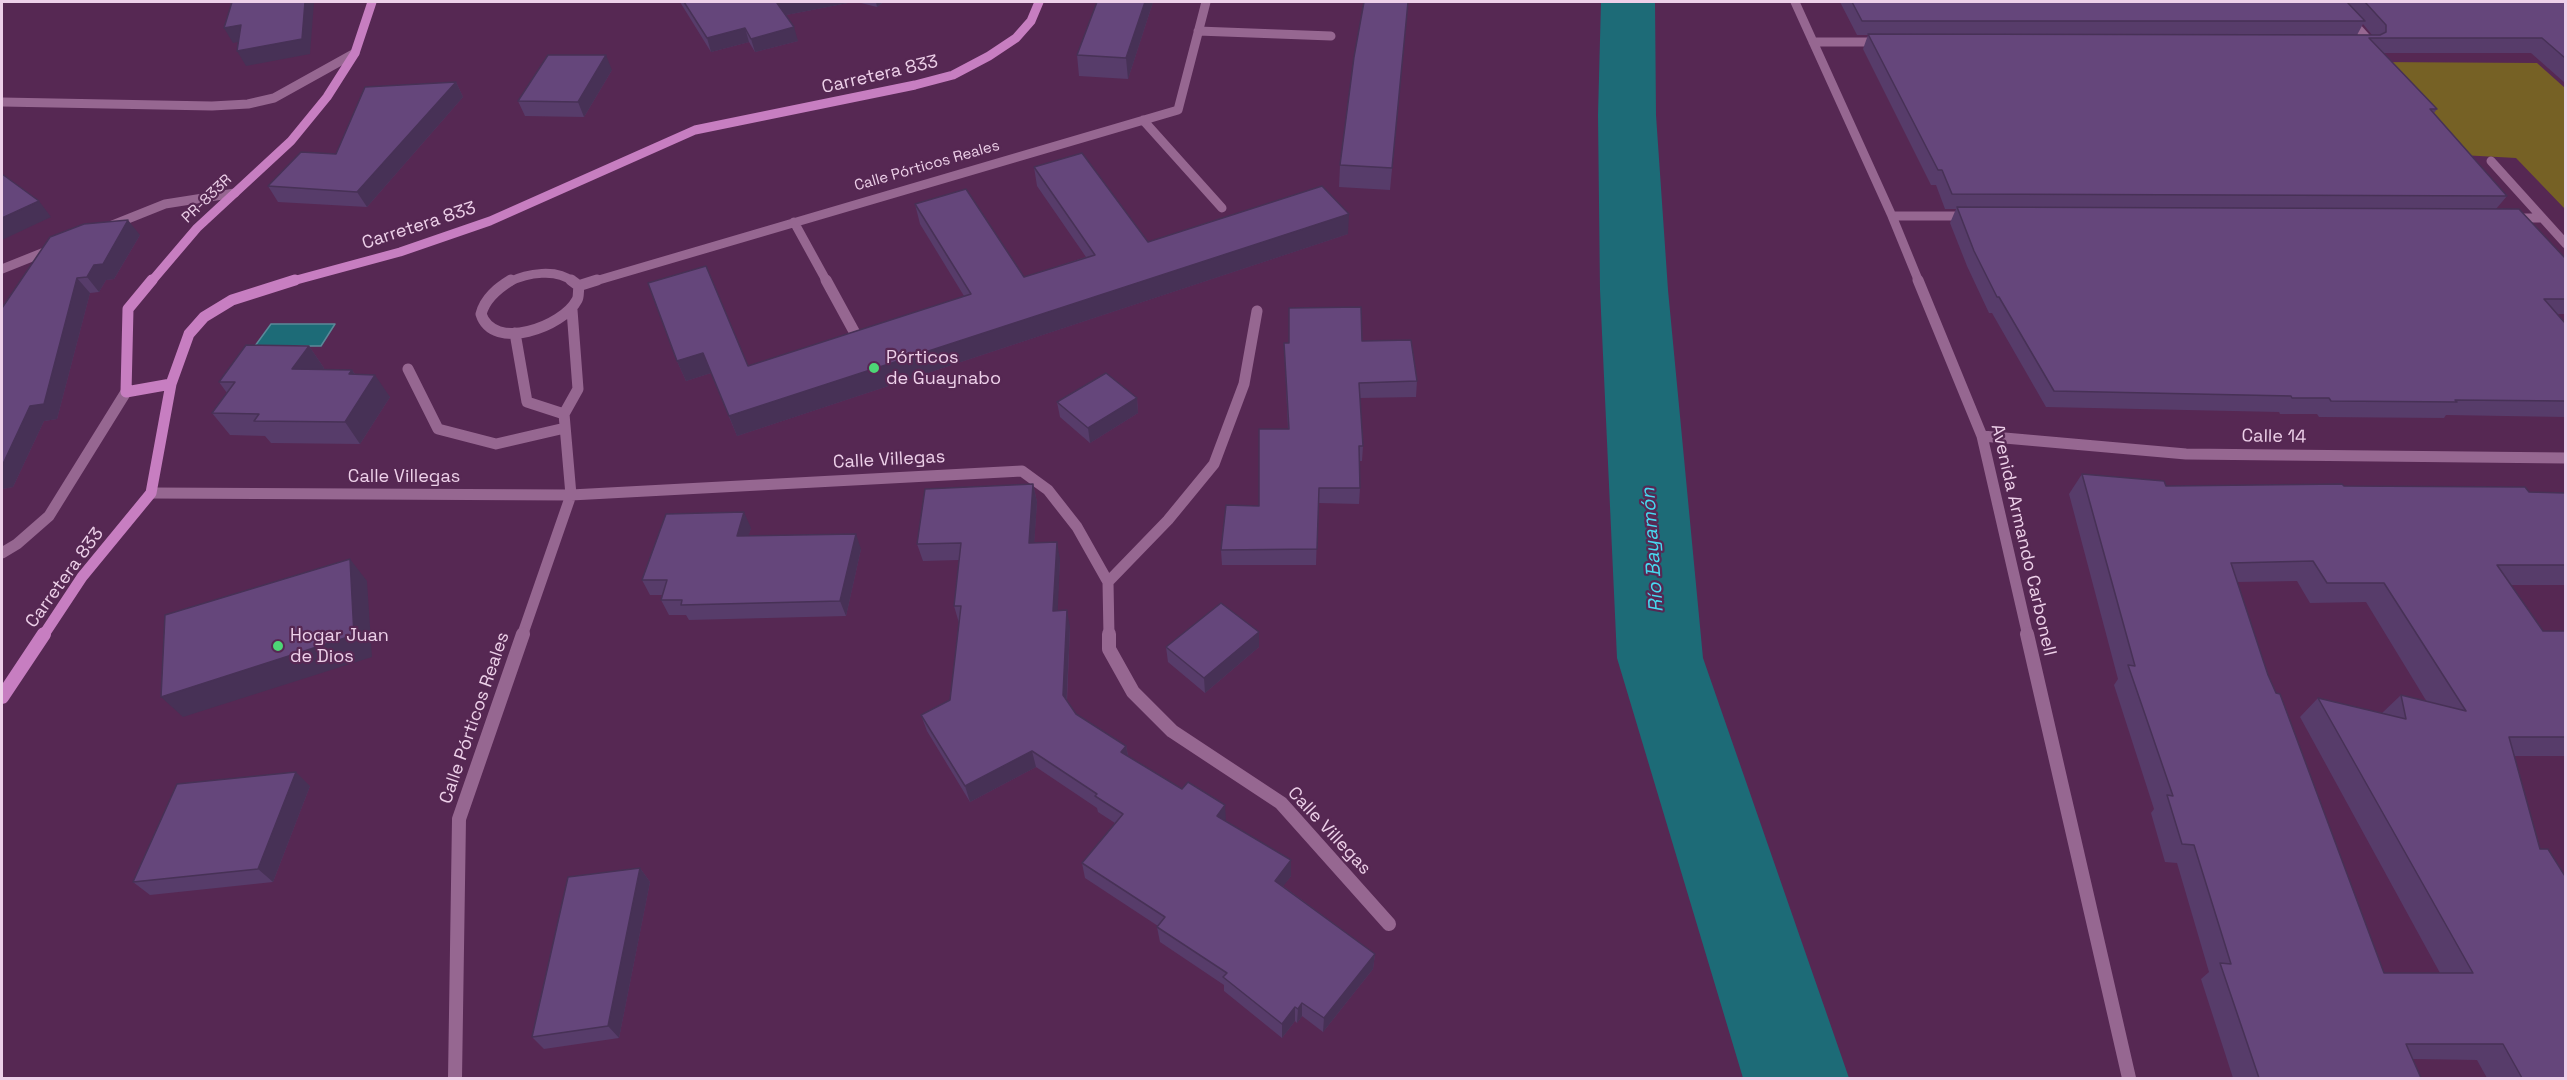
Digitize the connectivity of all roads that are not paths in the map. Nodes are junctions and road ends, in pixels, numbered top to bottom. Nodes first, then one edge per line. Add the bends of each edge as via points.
1 (372, 2) edge
2 (1039, 2) edge
3 (1206, 2) edge
4 (1795, 2) edge
5 (2334, 2) edge
6 (1198, 31) junction
7 (1331, 36) dead end
8 (1813, 42) junction
9 (1896, 42) edge
10 (2359, 43) edge
11 (355, 53) junction
12 (2, 102) edge
13 (1143, 120) junction
14 (2491, 161) dead end
15 (235, 193) junction
16 (1222, 208) dead end
17 (1892, 216) junction
18 (1975, 216) edge
19 (2506, 218) edge
20 (2542, 218) junction
21 (794, 222) junction
22 (100, 230) edge
23 (67, 243) edge
24 (2565, 244) edge
25 (2, 269) edge
26 (578, 286) junction
27 (572, 310) junction
28 (1257, 311) dead end
29 (515, 333) junction
30 (856, 335) edge
31 (408, 369) dead end
32 (171, 384) junction
33 (126, 392) junction
34 (564, 414) junction
35 (565, 428) junction
36 (1982, 436) junction
37 (2565, 458) edge
38 (151, 493) junction
39 (571, 495) junction
40 (2, 553) edge
41 (1108, 582) junction
42 (2, 698) edge
43 (1389, 924) dead end
44 (455, 1078) edge
45 (2129, 1078) edge

1 - 11 street, PR-833R / PR-833R
2 - 32 street, Carretera 833 via 1031,21 1016,38 953,75 695,130 490,221 400,252 232,300 204,317 189,334
3 - 6 street, Calle Pórticos Reales
4 - 8 street, Avenida Armando Carbonell
5 - 10 street via 2371,43
6 - 7 street
6 - 13 street, Calle Pórticos Reales via 1178,110
8 - 9 street
8 - 17 street, Avenida Armando Carbonell
11 - 12 street via 274,98 248,104
11 - 15 street, PR-833R / PR-833R via 327,97 291,141
13 - 16 street
13 - 21 street, Calle Pórticos Reales
14 - 20 street
15 - 22 street via 165,204
15 - 33 street, PR-833R / PR-833R via 197,228 128,309
17 - 18 street
17 - 36 street, Avenida Armando Carbonell
19 - 20 street
20 - 24 street
21 - 26 street, Calle Pórticos Reales
21 - 30 street
23 - 25 street
26 - 27 street via 579,300
26 - 29 street via 568,277 542,273 497,289 487,298 483,318 488,326
27 - 29 street via 547,326
27 - 34 street via 578,389
28 - 41 street via 1245,384 1214,464 1168,520
29 - 34 street via 527,402
31 - 35 street via 438,429 496,444
32 - 33 street
32 - 38 street, Carretera 833
33 - 40 street via 50,516
34 - 35 street, Calle Pórticos Reales
35 - 39 street, Calle Pórticos Reales
36 - 37 street, Calle 14 via 2186,454
36 - 45 street, Avenida Armando Carbonell
38 - 39 street, Calle Villegas
38 - 42 street, Carretera 833 via 82,577
39 - 41 street, Calle Villegas via 1022,471 1048,490 1077,527
39 - 44 street, Calle Pórticos Reales via 459,819
41 - 43 street, Calle Villegas via 1109,649 1133,692 1172,731 1281,803

